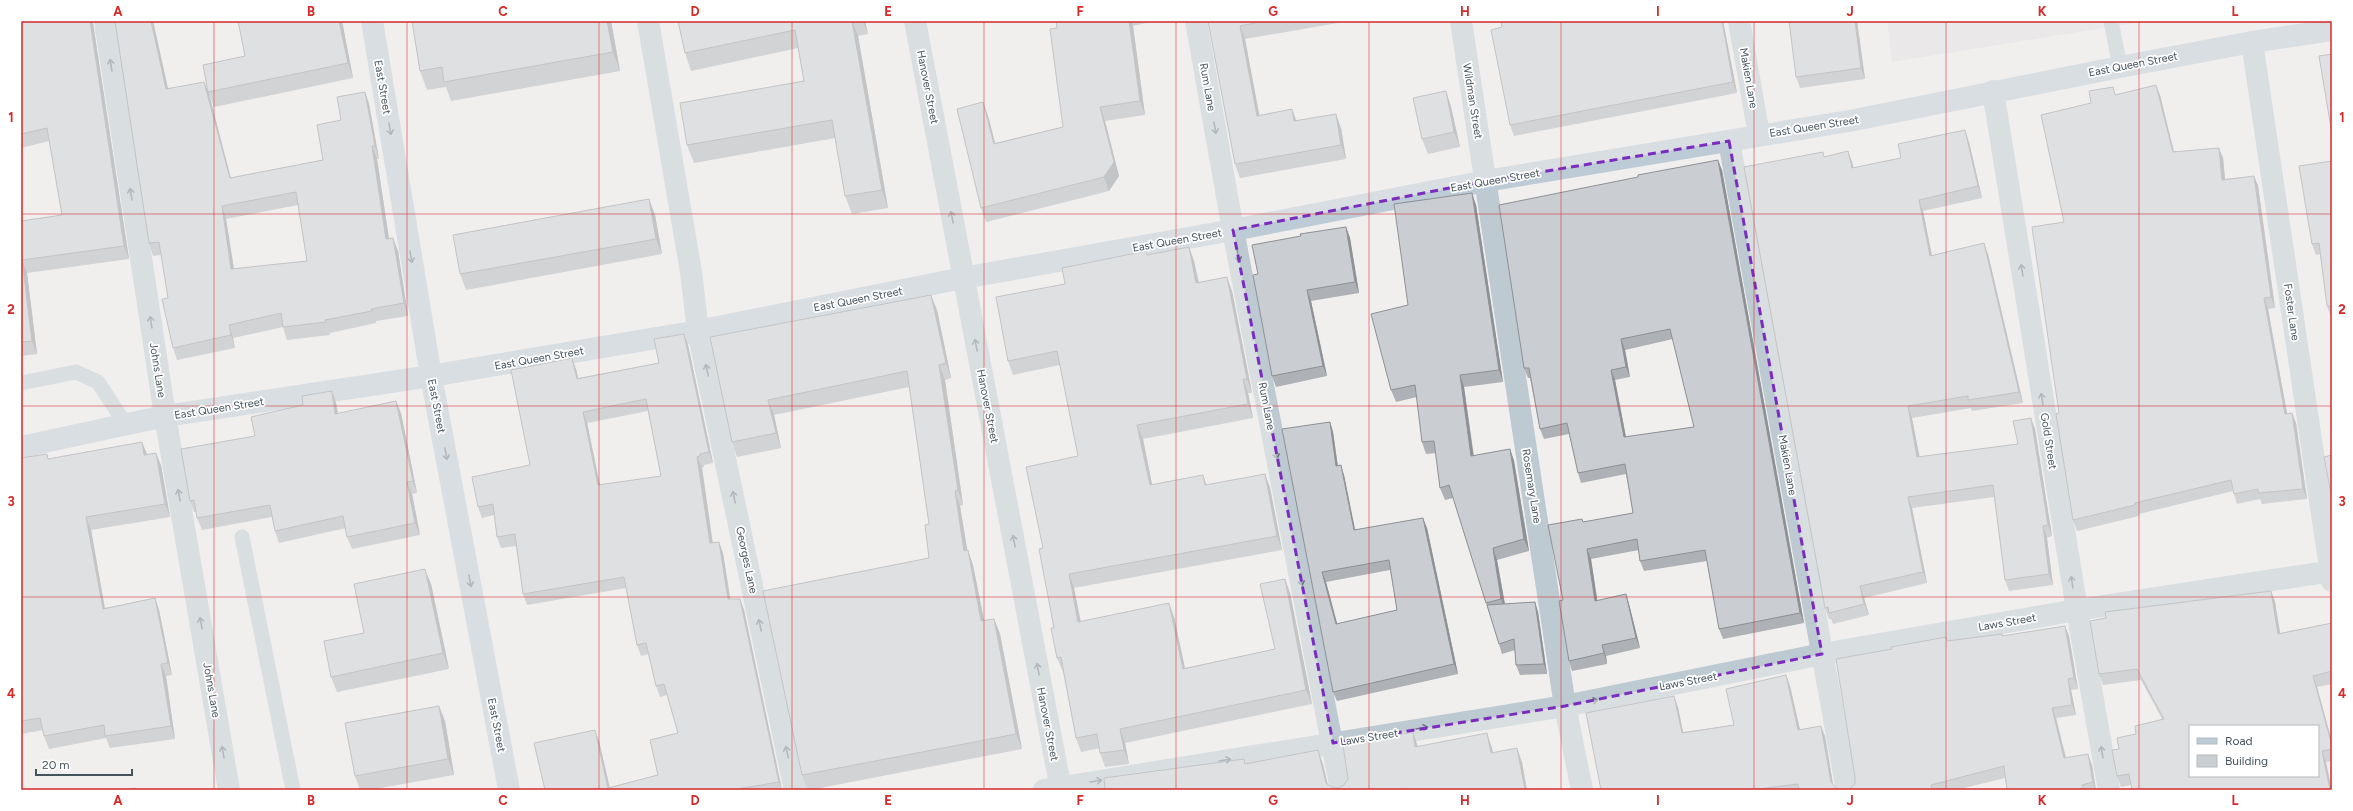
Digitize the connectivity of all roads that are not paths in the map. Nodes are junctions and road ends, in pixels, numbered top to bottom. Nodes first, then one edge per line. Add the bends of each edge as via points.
1 (105, 21) edge
2 (372, 21) edge
3 (648, 21) edge
4 (915, 21) edge
5 (1196, 21) edge
6 (1461, 21) edge
7 (1739, 21) edge
8 (2111, 21) edge
9 (2332, 30) edge
10 (2252, 42) junction
11 (2120, 67) junction
12 (1993, 91) junction
13 (1759, 135) junction
14 (1729, 141) junction
15 (1486, 181) junction
16 (1233, 230) junction
17 (963, 278) junction
18 (698, 331) junction
19 (431, 376) junction
20 (21, 384) edge
21 (165, 416) junction
22 (126, 425) junction
23 (21, 447) edge
24 (242, 537) dead end
25 (2331, 574) edge
26 (2076, 610) junction
27 (1822, 654) junction
28 (1565, 706) junction
29 (1333, 742) junction
30 (1055, 789) edge
31 (229, 790) edge
32 (293, 790) edge
33 (509, 790) edge
34 (795, 790) edge
35 (1341, 790) edge
36 (1582, 790) edge
37 (1847, 790) edge
38 (2109, 790) edge

21 -> 1 street, Johns Lane
2 -> 19 main road, East Street
3 - 18 street, Georges Lane via 691,272
17 -> 4 street, Hanover Street
5 -> 16 street, Rum Lane
6 - 15 street, Wildman Street
7 - 13 street, Makien Lane
8 - 11 lane
9 - 10 main road, East Queen Street
10 - 11 main road, East Queen Street
10 - 25 street, Foster Lane
11 - 12 main road, East Queen Street
12 - 13 main road, East Queen Street via 1849,121
26 -> 12 street, Gold Street
13 - 14 main road, East Queen Street
14 - 15 main road, East Queen Street
14 - 27 street, Makien Lane
15 - 16 main road, East Queen Street
15 - 28 street, Rosemary Lane
16 - 17 main road, East Queen Street
16 -> 29 street, Rum Lane
17 - 18 main road, East Queen Street
30 -> 17 street, Hanover Street
18 - 19 main road, East Queen Street
34 -> 18 street, Georges Lane
19 - 21 main road, East Queen Street
19 -> 33 main road, East Street
20 - 22 lane via 76,372 98,382
21 - 22 main road, East Queen Street
31 -> 21 street, Johns Lane
22 - 23 main road, East Queen Street
24 - 32 lane
25 - 26 street, Laws Street
26 - 27 street, Laws Street
38 -> 26 street, Gold Street
28 -> 27 street, Laws Street
27 - 37 street, Makien Lane
29 -> 28 street, Laws Street
28 - 36 street, Rosemary Lane
30 -> 29 street, Laws Street
29 - 35 street, Rum Lane

